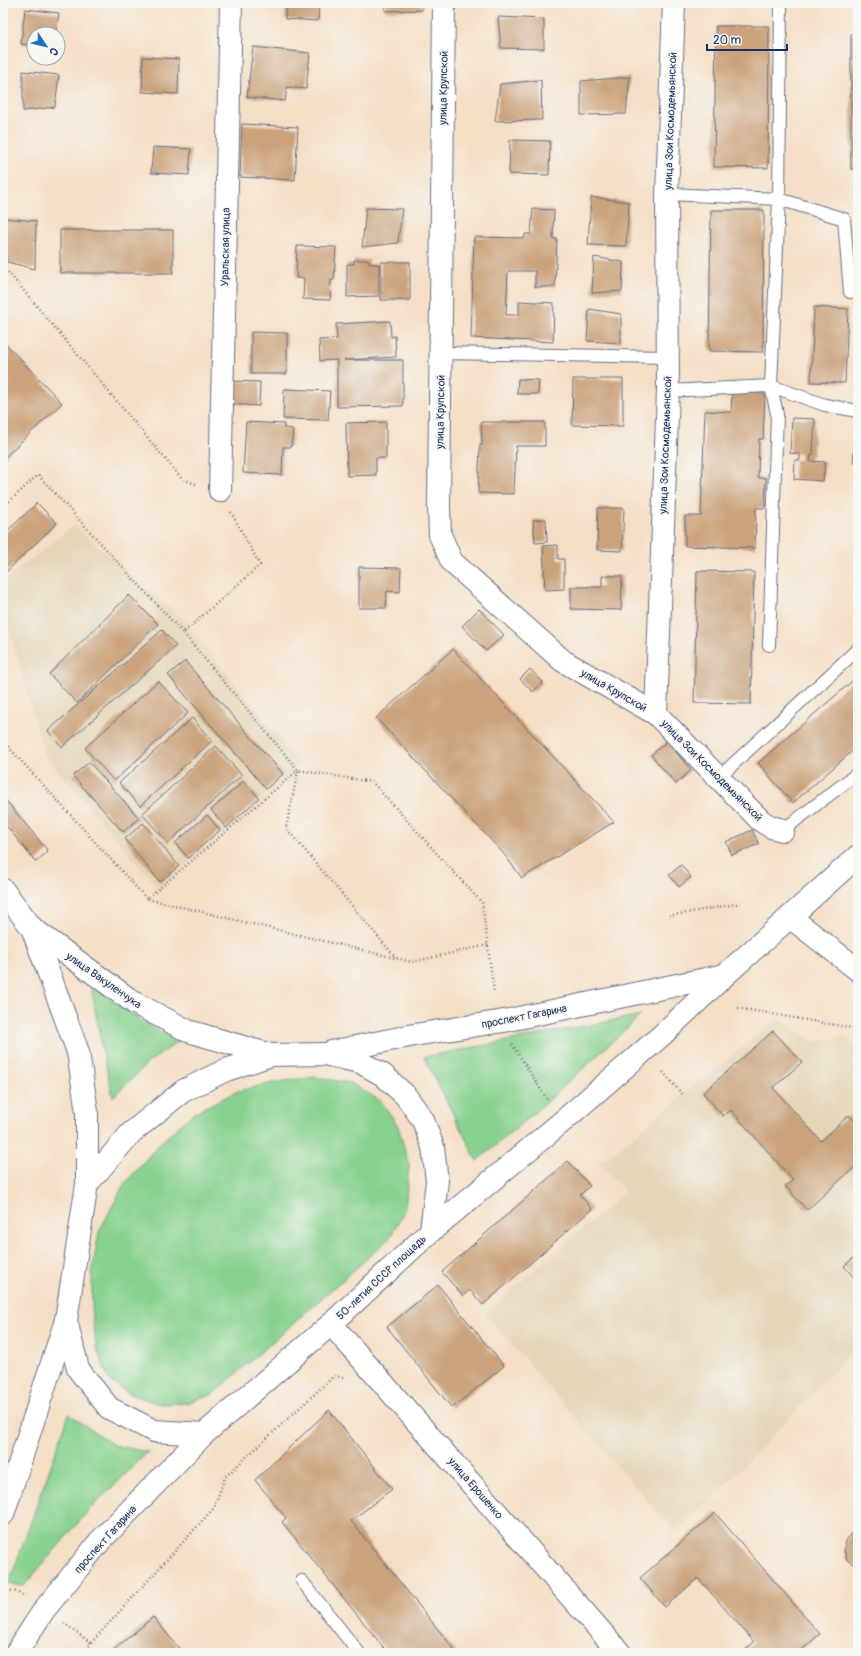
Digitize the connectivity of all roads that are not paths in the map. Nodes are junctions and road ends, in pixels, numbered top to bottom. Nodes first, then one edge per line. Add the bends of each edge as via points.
1 (231, 3) edge
2 (444, 3) edge
3 (674, 3) edge
4 (781, 3) edge
5 (667, 194) junction
6 (779, 199) junction
7 (850, 292) dead end
8 (441, 353) junction
9 (667, 357) junction
10 (771, 386) junction
11 (668, 391) junction
12 (858, 411) edge
13 (220, 491) road end
14 (769, 645) dead end
15 (858, 649) edge
16 (656, 714) junction
17 (858, 773) edge
18 (718, 778) junction
19 (783, 830) joint
20 (858, 856) edge
21 (3, 890) edge
22 (790, 917) junction
23 (32, 928) junction
24 (858, 970) edge
25 (725, 975) junction
26 (324, 1054) junction
27 (271, 1055) junction
28 (87, 1184) junction
29 (431, 1231) junction
30 (66, 1320) junction
31 (331, 1324) junction
32 (204, 1434) junction
33 (3, 1514) edge
34 (302, 1581) dead end
35 (16, 1653) edge
36 (359, 1653) edge
37 (620, 1653) edge

1 - 13 main road, Уральская улица
2 - 8 main road, улица Крупской
3 - 5 main road, улица Зои Космодемьянской
4 - 6 lane
5 - 6 lane
5 - 9 main road, улица Зои Космодемьянской
6 - 7 lane via 844,219
6 - 10 lane
8 - 9 lane
8 - 16 main road, улица Крупской via 440,535 452,562 563,661
9 - 11 main road, улица Зои Космодемьянской
10 - 11 lane
10 - 12 lane via 825,405
10 - 14 lane via 777,414
11 - 16 main road, улица Зои Космодемьянской
15 - 18 lane
16 - 18 main road, улица Зои Космодемьянской
17 - 19 lane
18 - 19 main road, улица Зои Космодемьянской via 760,820 770,827
20 - 22 main road, проспект Гагарина
21 - 23 main road, улица Вакуленчука
22 - 24 main road
22 - 25 main road, проспект Гагарина
23 - 27 main road, улица Вакуленчука via 133,1002 188,1031
23 - 28 main road, улица Вакуленчука via 78,1052 87,1112
25 - 26 main road, проспект Гагарина via 504,1021 414,1035
25 - 29 main road, проспект Гагарина via 662,1036
26 - 27 main road, 50-летия СССР площадь
26 - 29 main road, 50-летия СССР площадь via 360,1062 383,1076 405,1095 423,1120 433,1147 437,1181
27 - 28 main road, 50-летия СССР площадь via 226,1070 183,1091 131,1133
28 - 30 main road
29 - 31 main road, 50-летия СССР площадь
30 - 32 main road via 78,1369 109,1408 154,1431
30 - 33 main road
31 - 32 main road, 50-летия СССР площадь
31 - 37 main road, улица Ерошенко
32 - 35 main road, проспект Гагарина via 100,1541 44,1610
34 - 36 lane

